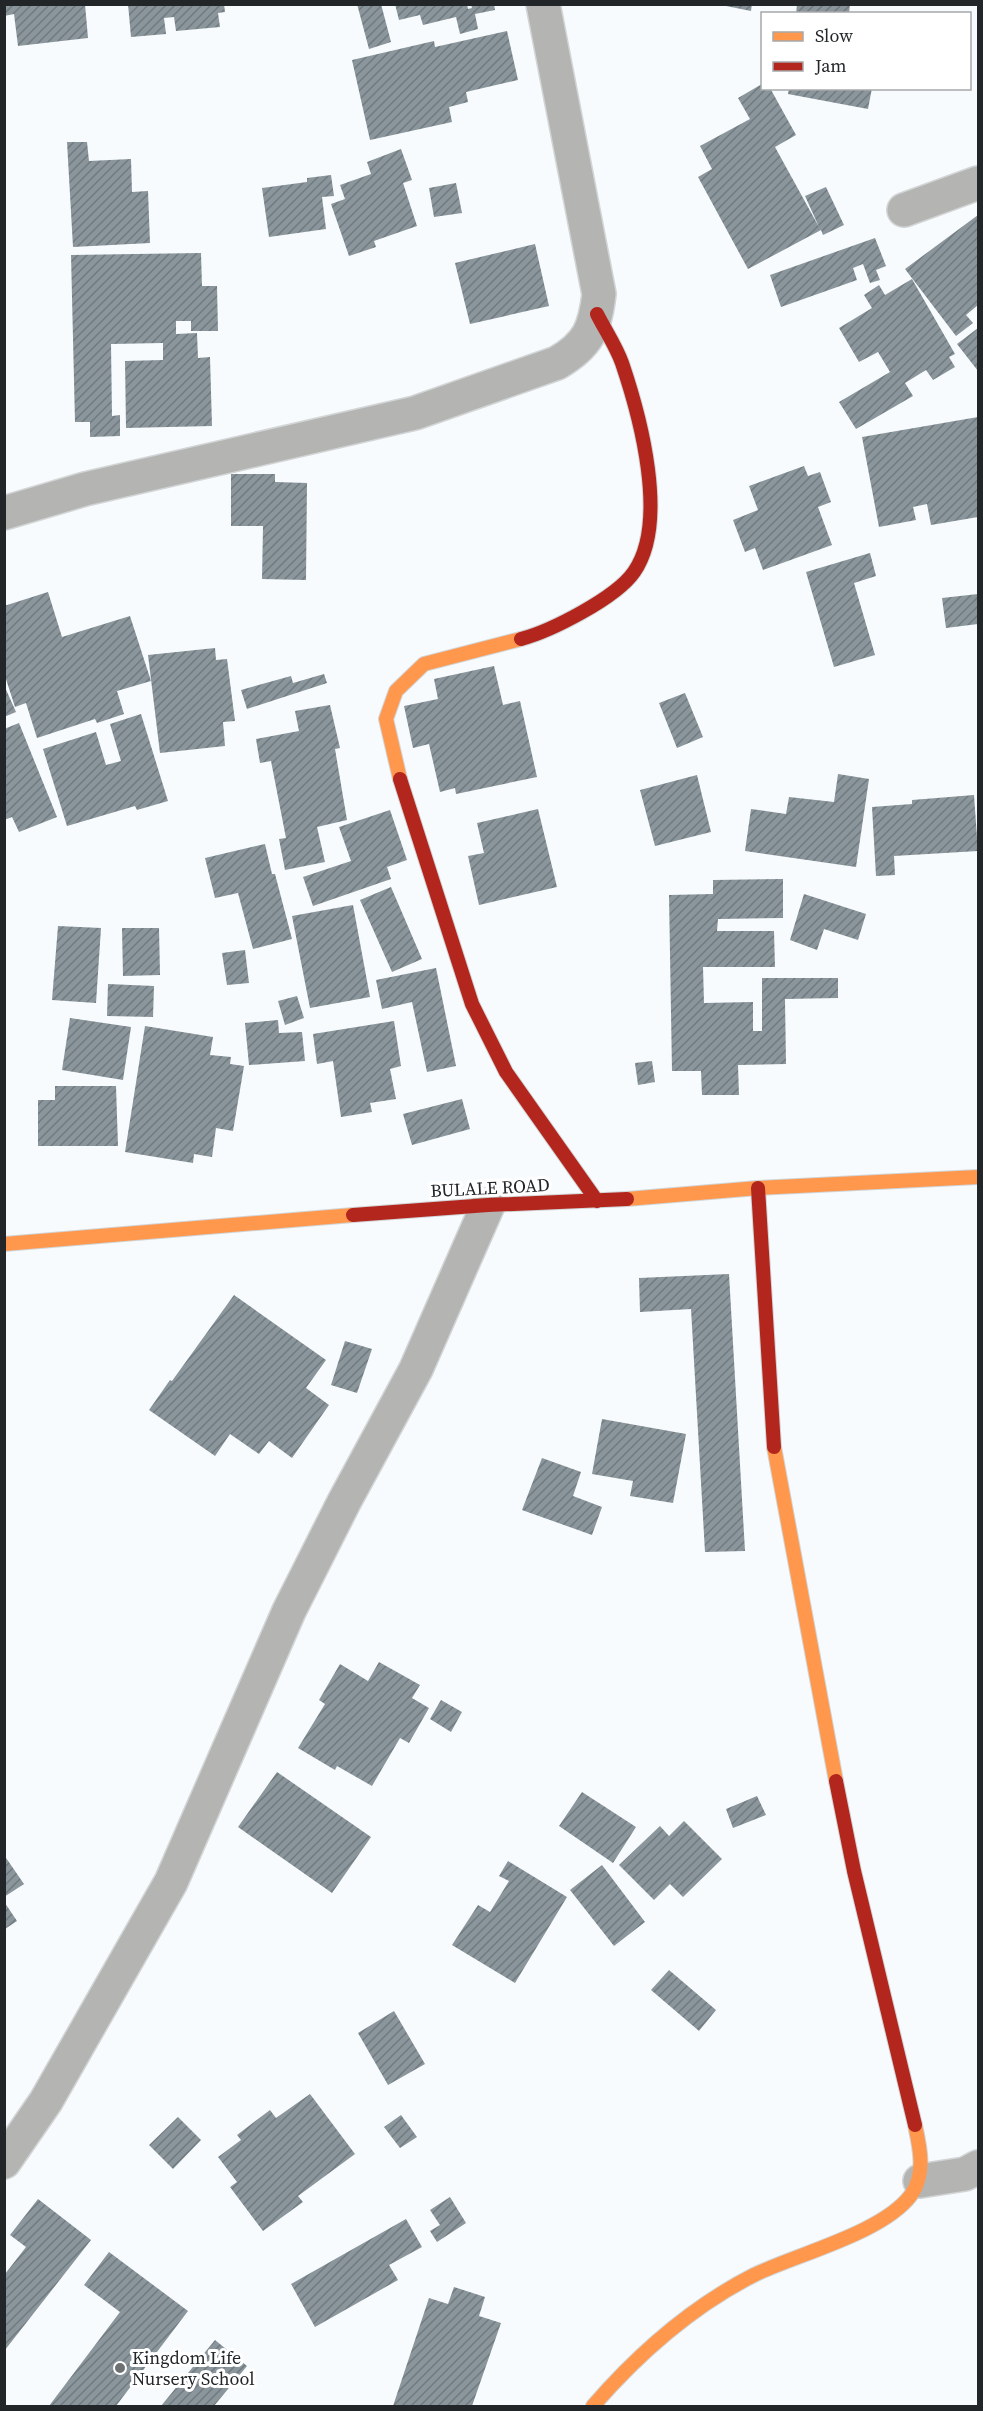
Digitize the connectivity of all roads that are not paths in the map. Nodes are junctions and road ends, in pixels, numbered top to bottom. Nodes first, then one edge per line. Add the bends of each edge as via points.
1 (543, 4) edge
2 (978, 183) edge
3 (904, 210) dead end
4 (597, 314) junction
5 (4, 513) edge
6 (978, 1177) edge
7 (758, 1188) junction
8 (597, 1201) junction
9 (488, 1205) junction
10 (4, 1244) edge
11 (4, 2162) edge
12 (978, 2168) edge
13 (920, 2181) junction
14 (593, 2406) edge

1 - 4 street via 599,294
2 - 3 street
4 - 5 street via 590,335 576,352 557,363 415,413 86,489
4 - 8 street via 621,362 642,435 651,492 648,538 633,572 611,593 564,622 539,633 424,664 396,691 386,719 401,783 472,1004 506,1072
6 - 7 street, BULALE ROAD
7 - 8 street, BULALE ROAD
7 - 13 street via 773,1444 854,1870 921,2151
8 - 9 street, BULALE ROAD
9 - 10 street, BULALE ROAD
9 - 11 street via 416,1369 289,1611 171,1882 46,2101
12 - 13 street via 965,2174
13 - 14 street via 902,2204 868,2226 754,2275 670,2328

